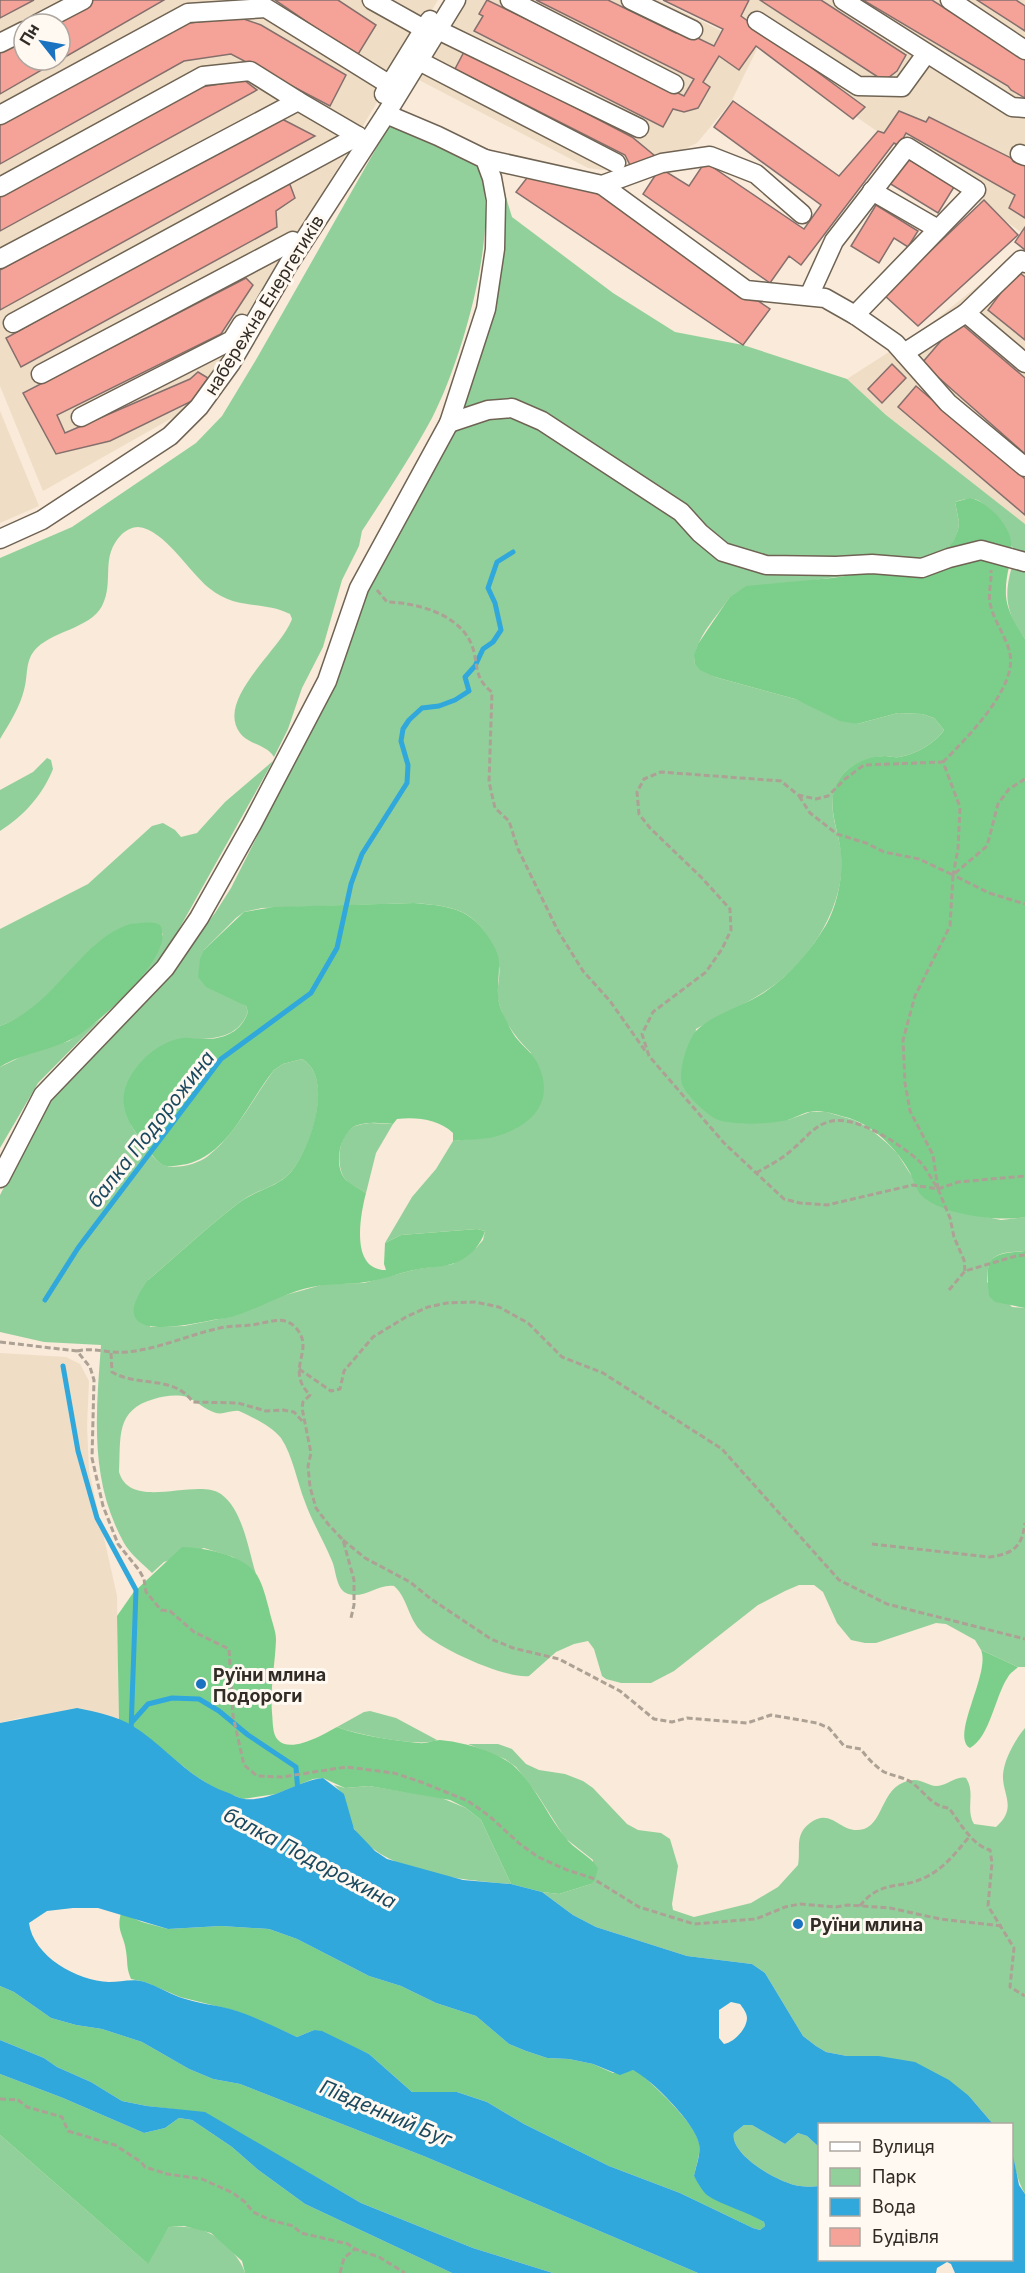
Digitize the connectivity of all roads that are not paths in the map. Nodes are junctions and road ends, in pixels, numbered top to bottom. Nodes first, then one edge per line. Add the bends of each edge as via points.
1 (83, 0) edge
2 (372, 0) edge
3 (442, 0) edge
4 (456, 0) edge
5 (510, 0) edge
6 (631, 0) edge
7 (843, 0) edge
8 (950, 0) edge
9 (60, 12) edge
10 (757, 21) dead end
11 (431, 30) junction
12 (693, 30) dead end
13 (1025, 50) edge
14 (927, 54) junction
15 (419, 61) junction
16 (674, 84) dead end
17 (390, 85) junction
18 (298, 101) junction
19 (1025, 108) edge
20 (386, 114) junction
21 (0, 115) edge
22 (639, 128) dead end
23 (358, 136) junction
24 (485, 159) junction
25 (616, 164) dead end
26 (602, 185) junction
27 (0, 187) edge
28 (872, 191) junction
29 (802, 214) dead end
30 (938, 229) junction
31 (293, 242) junction
32 (0, 259) edge
33 (1025, 263) edge
34 (808, 296) junction
35 (966, 313) junction
36 (855, 315) junction
37 (13, 323) dead end
38 (904, 353) junction
39 (1025, 363) edge
40 (41, 374) dead end
41 (81, 417) dead end
42 (449, 423) junction
43 (1025, 467) edge
44 (0, 539) edge
45 (1025, 562) edge
46 (0, 1178) edge

1 - 9 street
2 - 11 street
3 - 11 street
4 - 11 street, набережна Енергетиків
5 - 16 street
6 - 12 street
7 - 14 street
8 - 13 street
10 - 14 street via 858,86 902,87
11 - 15 street, набережна Енергетиків
11 - 17 street
11 - 22 street
14 - 19 street via 1012,107
15 - 20 street, набережна Енергетиків
15 - 25 street
17 - 21 street via 266,8 188,13
17 - 23 street
18 - 23 street
18 - 27 street via 250,71 203,76
18 - 32 street
20 - 24 street
20 - 44 street, набережна Енергетиків via 200,407 170,436 42,520
23 - 31 street
23 - 37 street
24 - 26 street
24 - 42 street via 496,200 495,249 486,309
26 - 29 street via 662,163 710,156 756,174
26 - 34 street via 746,290
28 - 30 street
28 - 30 street via 907,147 976,190
28 - 34 street via 834,240
30 - 36 street
31 - 40 street
31 - 41 street via 232,340
33 - 35 street via 1021,260
34 - 36 street via 825,298
35 - 38 street
35 - 39 street
36 - 38 street
38 - 43 street via 948,403
42 - 45 street via 488,410 512,408 542,421 681,512 723,552 766,565 872,564 922,568 981,550
42 - 46 street via 363,580 327,681 200,918 165,968 43,1095

